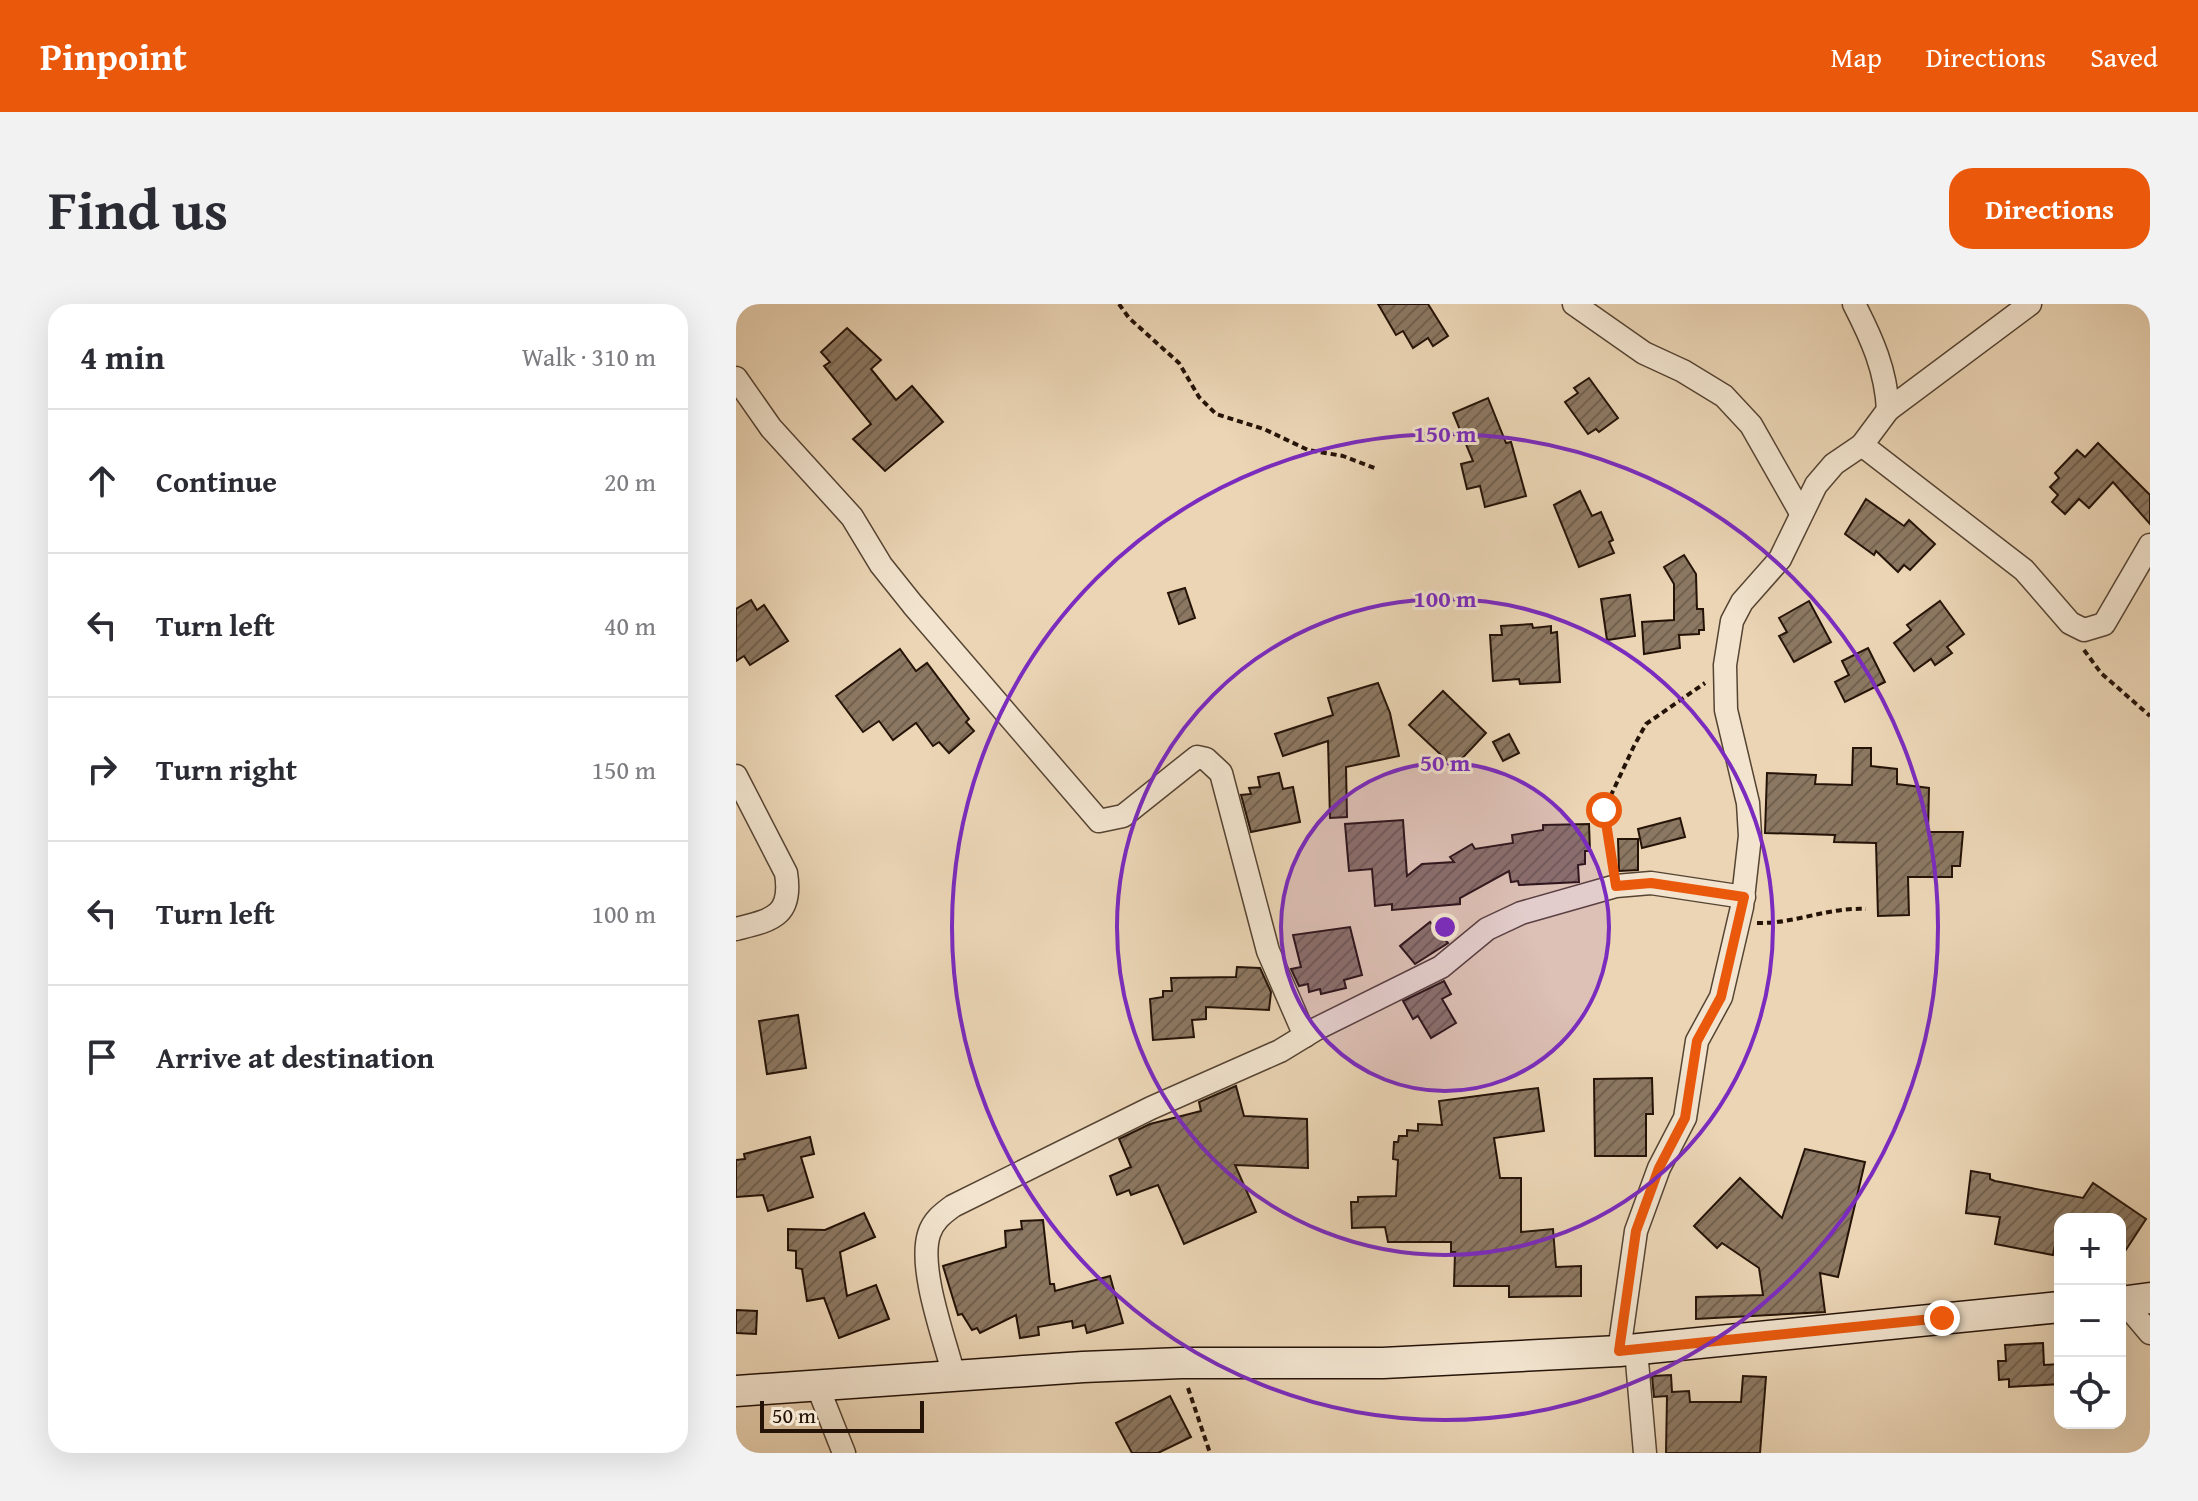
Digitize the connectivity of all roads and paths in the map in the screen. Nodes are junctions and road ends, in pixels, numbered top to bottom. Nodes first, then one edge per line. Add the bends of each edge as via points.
1 (1119, 304) edge
2 (1574, 304) edge
3 (1854, 304) edge
4 (2030, 304) edge
5 (736, 378) edge
6 (1888, 410) junction
7 (1862, 445) junction
8 (1377, 469) dead end
9 (1801, 513) junction
10 (2150, 545) edge
11 (2070, 623) junction
12 (1725, 665) junction
13 (2150, 716) edge
14 (736, 776) edge
15 (1616, 886) junction
16 (1744, 897) junction
17 (1866, 909) dead end
18 (1739, 922) junction
19 (736, 929) edge
20 (1305, 1036) junction
21 (2131, 1300) edge
22 (2054, 1308) edge
23 (2150, 1333) edge
24 (1628, 1350) junction
25 (1181, 1363) junction
26 (954, 1376) junction
27 (817, 1385) junction
28 (736, 1391) edge
29 (844, 1453) edge
30 (1210, 1453) edge
31 (1645, 1453) edge

1 - 8 path via 1179,363 1216,414 1308,450
2 - 9 street via 1644,353 1724,396 1751,425
3 - 6 street via 1883,368
4 - 6 street
5 - 20 street via 771,428 852,517 913,605 1099,821 1123,816 1197,757 1221,773 1268,951
6 - 7 street
7 - 9 street via 1834,464
7 - 11 street via 2024,570
9 - 12 street via 1780,559 1735,613
10 - 11 street via 2104,624 2084,630
11 - 13 path via 2101,673
12 - 15 path via 1646,724 1634,746 1604,810
12 - 16 street via 1730,735 1748,803
14 - 19 street via 786,873 788,889 786,902 772,919
15 - 16 street via 1651,883
15 - 20 street via 1487,929 1441,967
16 - 18 street
17 - 18 path via 1824,911 1784,922
18 - 24 street via 1721,997 1697,1041 1685,1118 1636,1231
20 - 26 street via 1069,1147 938,1217 928,1235 927,1263
21 - 23 street
22 - 24 main road
24 - 25 main road via 1383,1363
24 - 31 street
25 - 26 main road
25 - 30 path
26 - 27 main road
27 - 28 main road
27 - 29 street

